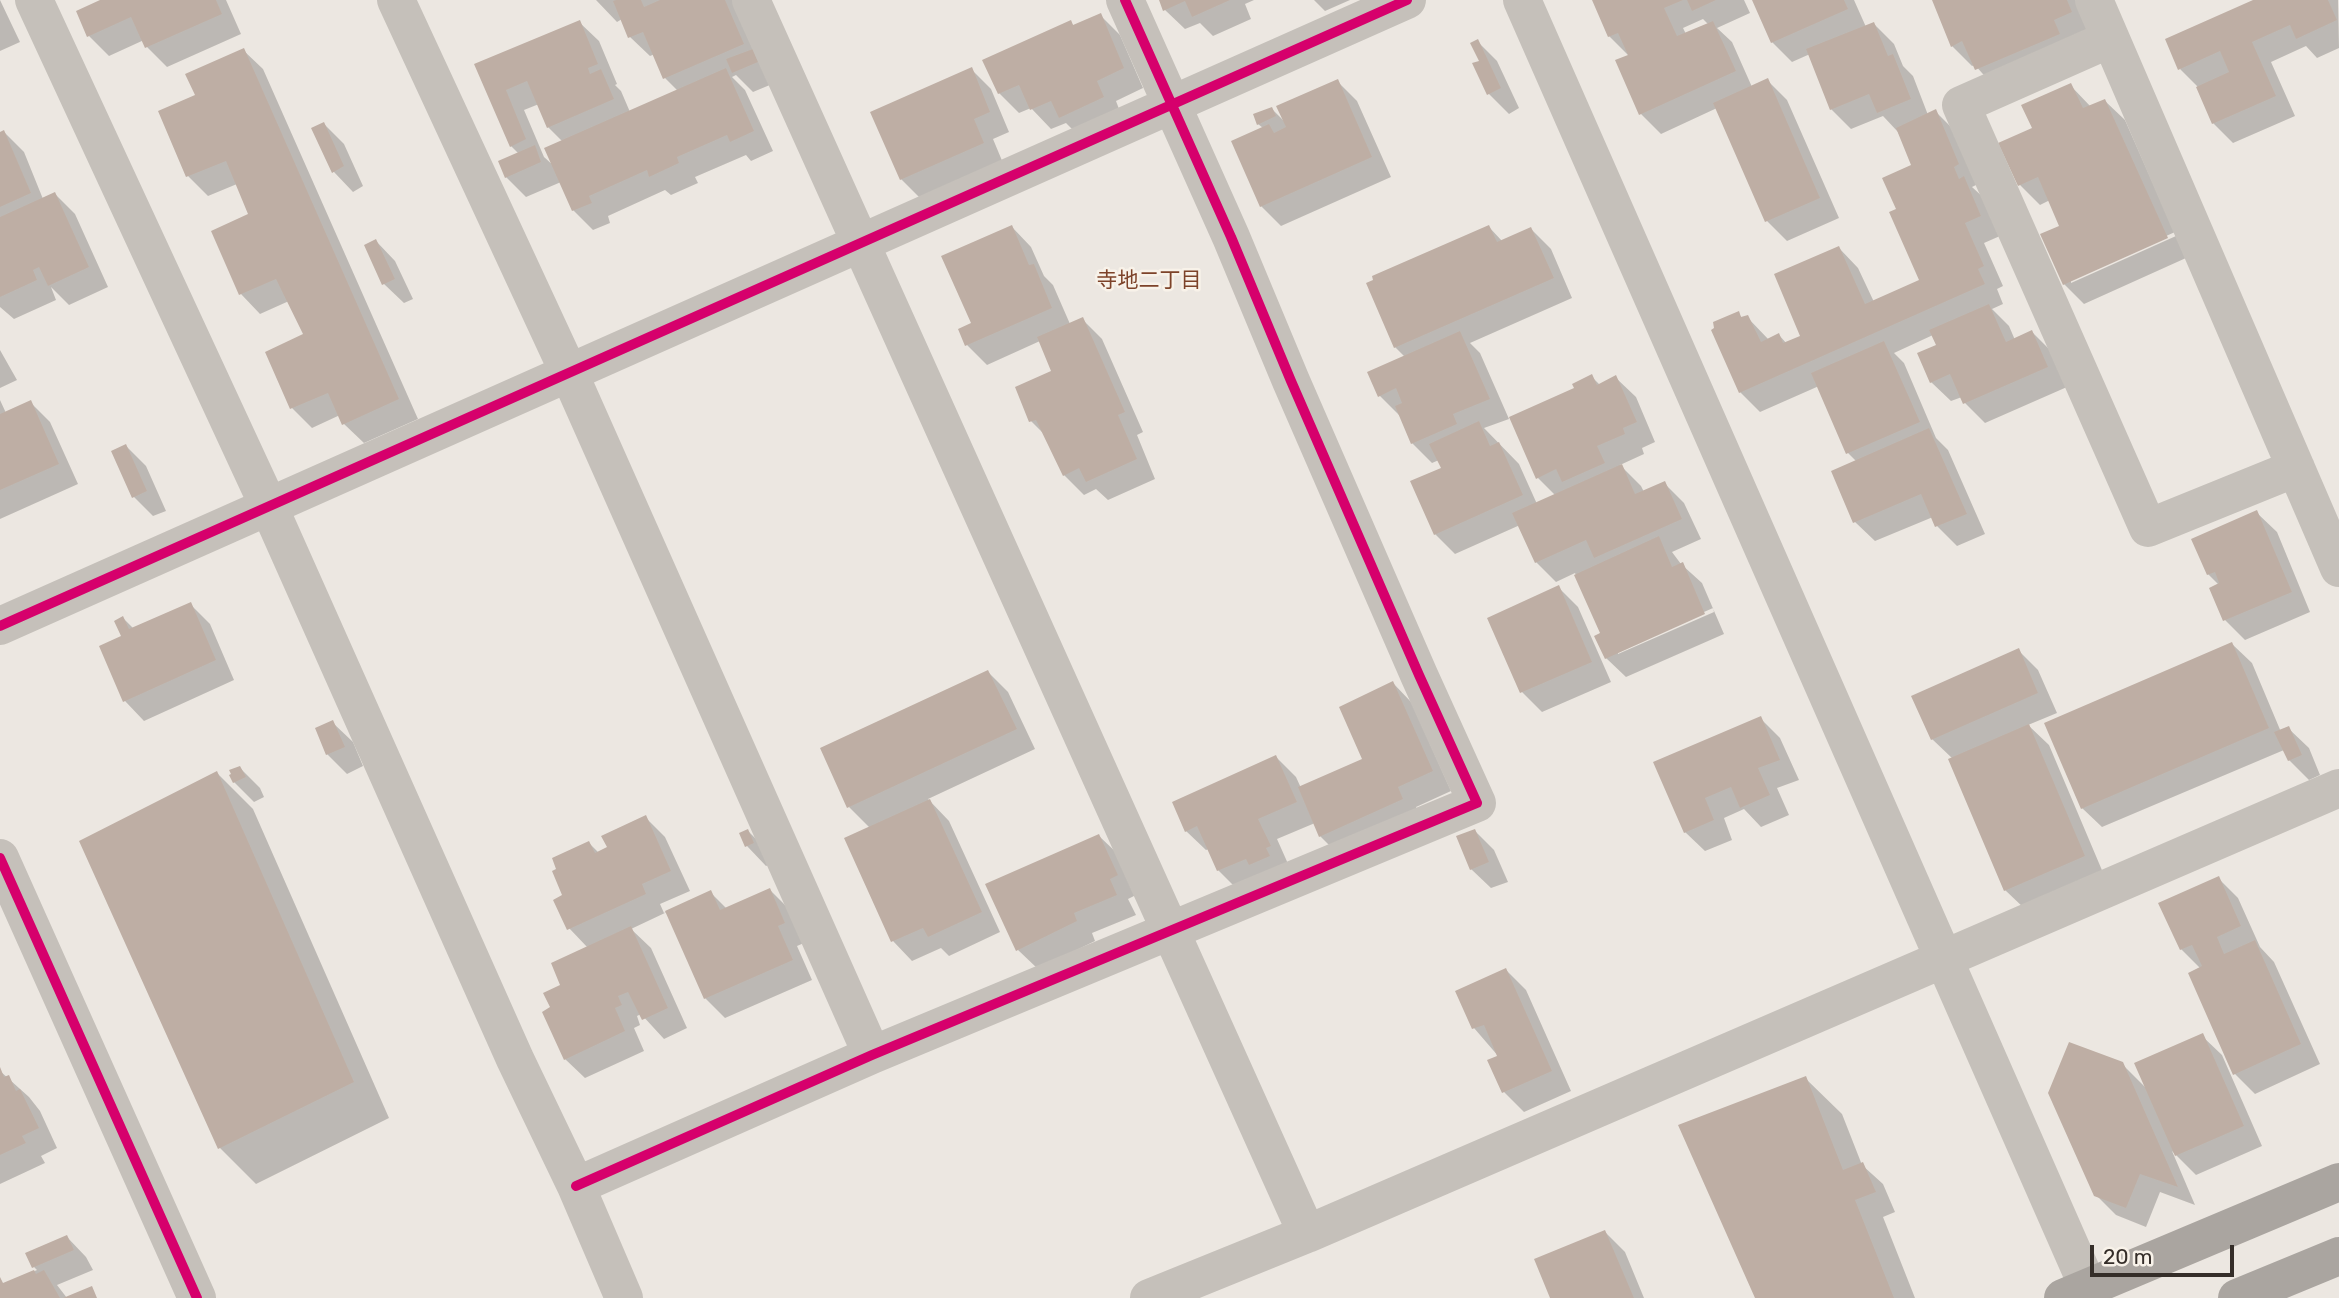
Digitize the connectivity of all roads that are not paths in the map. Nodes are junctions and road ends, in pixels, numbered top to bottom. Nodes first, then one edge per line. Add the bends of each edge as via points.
1 (34, 0) edge
2 (396, 0) edge
3 (751, 0) edge
4 (1125, 0) edge
5 (1407, 0) edge
6 (1522, 0) edge
7 (2094, 0) edge
8 (2110, 39) junction
9 (1171, 105) junction
10 (861, 243) junction
11 (569, 373) junction
12 (2296, 468) junction
13 (269, 507) junction
14 (2339, 568) edge
15 (0, 625) edge
16 (2339, 788) edge
17 (0, 858) edge
18 (1171, 931) junction
19 (1944, 958) junction
20 (872, 1055) junction
21 (2339, 1182) edge
22 (576, 1186) junction
23 (1307, 1234) junction
24 (2339, 1256) edge
25 (2081, 1295) edge
26 (197, 1298) edge
27 (624, 1298) edge
28 (1149, 1298) edge
29 (2237, 1298) edge

1 - 13 street
2 - 11 street
3 - 10 street
4 - 9 street
5 - 9 street
6 - 19 street
7 - 8 street
8 - 12 street
8 - 12 street via 1961,104 2148,528
9 - 10 street
9 - 18 street via 1477,803
10 - 11 street
10 - 18 street
11 - 13 street
11 - 20 street
12 - 14 street
13 - 15 street
13 - 22 street
16 - 19 street
17 - 26 street
18 - 20 street
18 - 23 street
19 - 23 street
19 - 25 street
20 - 22 street
21 - 25 main road
22 - 27 street
23 - 28 street
24 - 29 main road

